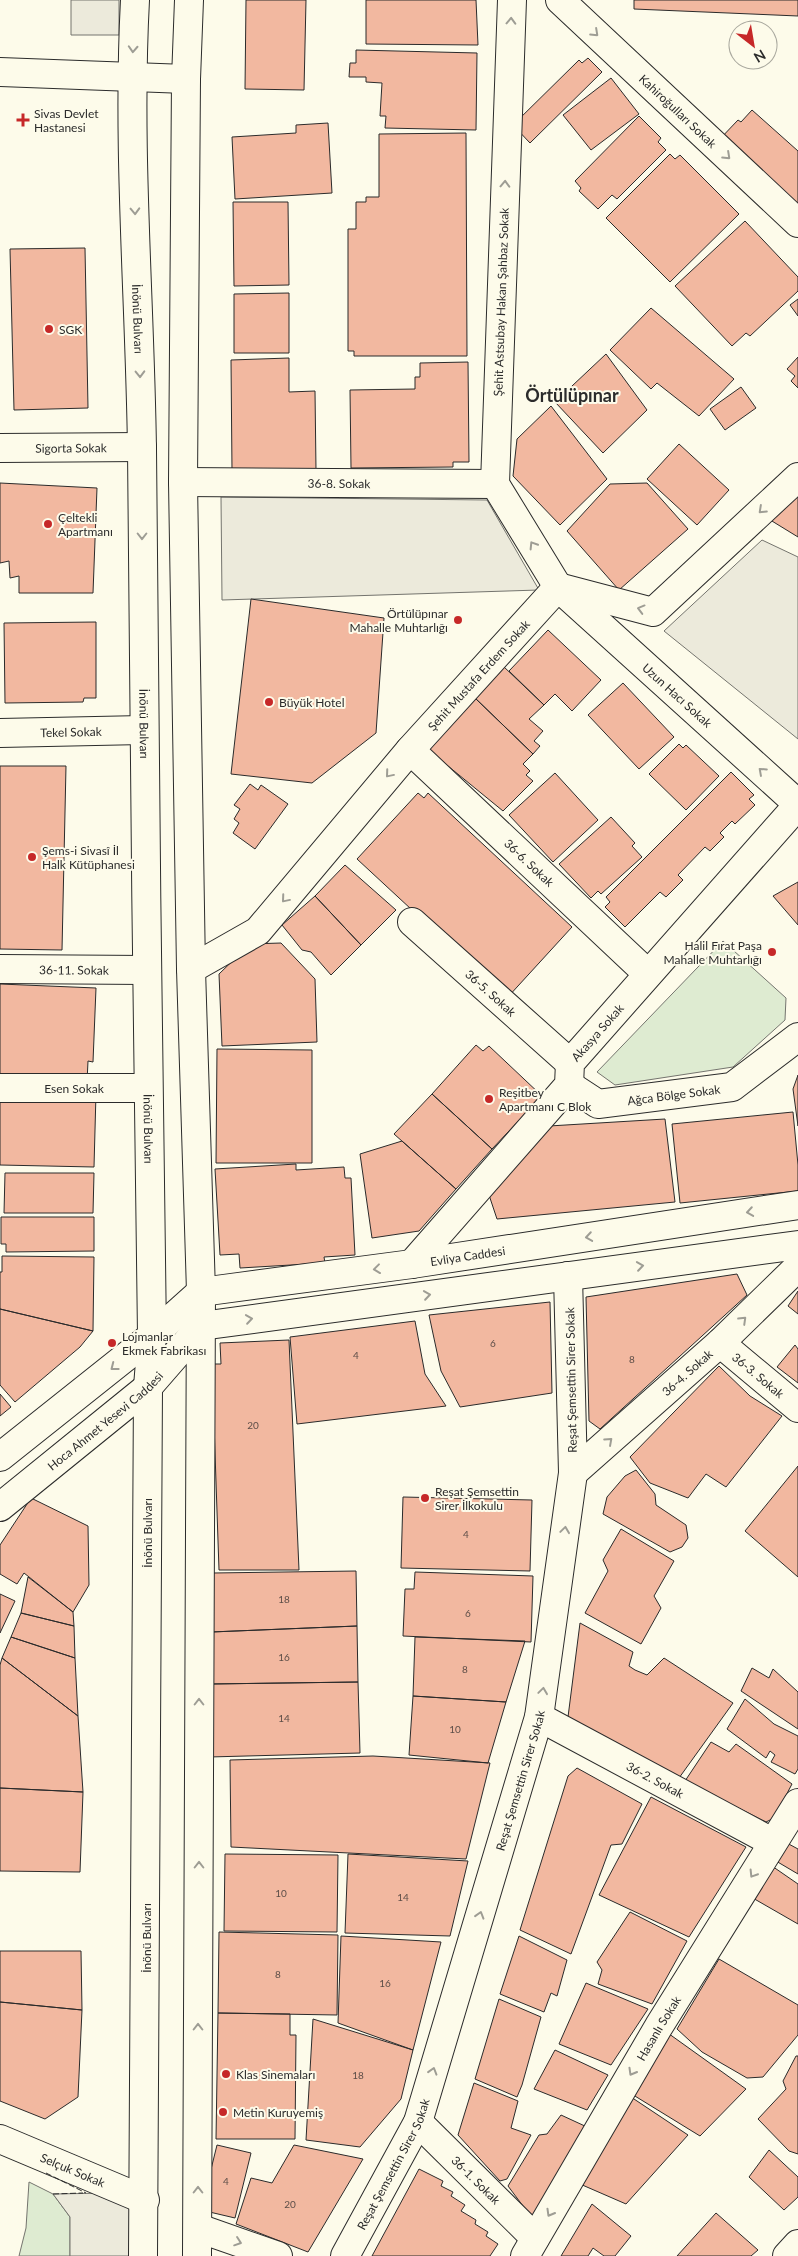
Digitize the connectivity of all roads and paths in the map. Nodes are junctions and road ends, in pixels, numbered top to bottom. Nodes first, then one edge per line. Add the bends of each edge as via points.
1 (135, 0) edge
2 (189, 0) edge
3 (512, 0) edge
4 (560, 0) edge
5 (0, 72) edge
6 (131, 77) junction
7 (186, 79) junction
8 (798, 223) edge
9 (142, 447) junction
10 (0, 448) edge
11 (798, 477) edge
12 (183, 482) junction
13 (495, 484) junction
14 (558, 587) junction
15 (143, 730) junction
16 (0, 733) edge
17 (410, 750) junction
18 (798, 805) edge
19 (412, 922) dead end
20 (0, 968) edge
21 (191, 969) junction
22 (147, 970) junction
23 (648, 974) junction
24 (798, 1038) edge
25 (570, 1074) junction
26 (0, 1088) edge
27 (148, 1088) junction
28 (798, 1205) edge
29 (798, 1245) edge
30 (412, 1264) junction
31 (798, 1267) edge
32 (568, 1276) junction
33 (201, 1292) junction
34 (200, 1326) junction
35 (152, 1336) junction
36 (720, 1343) junction
37 (148, 1386) junction
38 (798, 1408) edge
39 (0, 1457) edge
40 (573, 1473) junction
41 (0, 1507) edge
42 (539, 1718) junction
43 (798, 1803) edge
44 (772, 1842) junction
45 (418, 2122) junction
46 (0, 2139) edge
47 (145, 2200) junction
48 (198, 2228) junction
49 (530, 2247) edge
50 (143, 2256) edge
51 (197, 2256) edge
52 (278, 2256) edge
53 (345, 2256) edge

1 -> 6 street, İnönü Bulvarı
2 - 7 street
13 -> 3 street, Şehit Astsubay Hakan Şahbaz Sokak
4 -> 8 street, Kahiroğulları Sokak
5 - 6 street
6 - 7 street
6 -> 9 street, İnönü Bulvarı
7 - 12 street
9 - 10 street, Sigorta Sokak
9 -> 15 street, İnönü Bulvarı
11 -> 14 street via 653,612
12 - 13 street, 36-8. Sokak
12 - 21 street
14 -> 13 street
14 - 17 street, Şehit Mustafa Erdem Sokak
18 -> 14 street, Uzun Hacı Sokak
15 - 16 street, Tekel Sokak
15 - 22 street, İnönü Bulvarı
17 -> 21 street, Şehit Mustafa Erdem Sokak via 258,931
17 - 23 street, 36-6. Sokak
18 - 23 street, Akasya Sokak
19 - 25 street, 36-5. Sokak
20 - 22 street, 36-11. Sokak
21 - 33 street
22 - 27 street, İnönü Bulvarı
23 - 25 street, Akasya Sokak
24 - 25 street, Ağca Bölge Sokak via 732,1087 598,1104
25 - 30 street, Akasya Sokak
26 - 27 street, Esen Sokak
27 - 35 street, İnönü Bulvarı
28 -> 30 street, Evliya Caddesi
32 -> 29 street
30 -> 33 street, Evliya Caddesi
36 -> 31 street, 36-4. Sokak
34 -> 32 street
32 - 40 street, Reşat Şemsettin Sirer Sokak
33 - 34 street
33 - 35 street
34 - 37 street, Hoca Ahmet Yesevi Caddesi
48 -> 34 street
35 - 37 street, İnönü Bulvarı
35 -> 39 street
36 - 38 street, 36-3. Sokak
40 -> 36 street, 36-4. Sokak
37 - 41 street, Hoca Ahmet Yesevi Caddesi
37 - 47 street, İnönü Bulvarı
42 -> 40 street, Reşat Şemsettin Sirer Sokak
42 - 44 street, 36-2. Sokak
45 -> 42 street, Reşat Şemsettin Sirer Sokak
43 - 44 street, Hasanlı Sokak
44 -> 49 street, Hasanlı Sokak via 659,2026
45 - 49 street, 36-1. Sokak
45 - 53 street, Reşat Şemsettin Sirer Sokak
46 - 47 street, Selçuk Sokak
47 - 50 street, İnönü Bulvarı
48 - 51 street
48 -> 52 street

